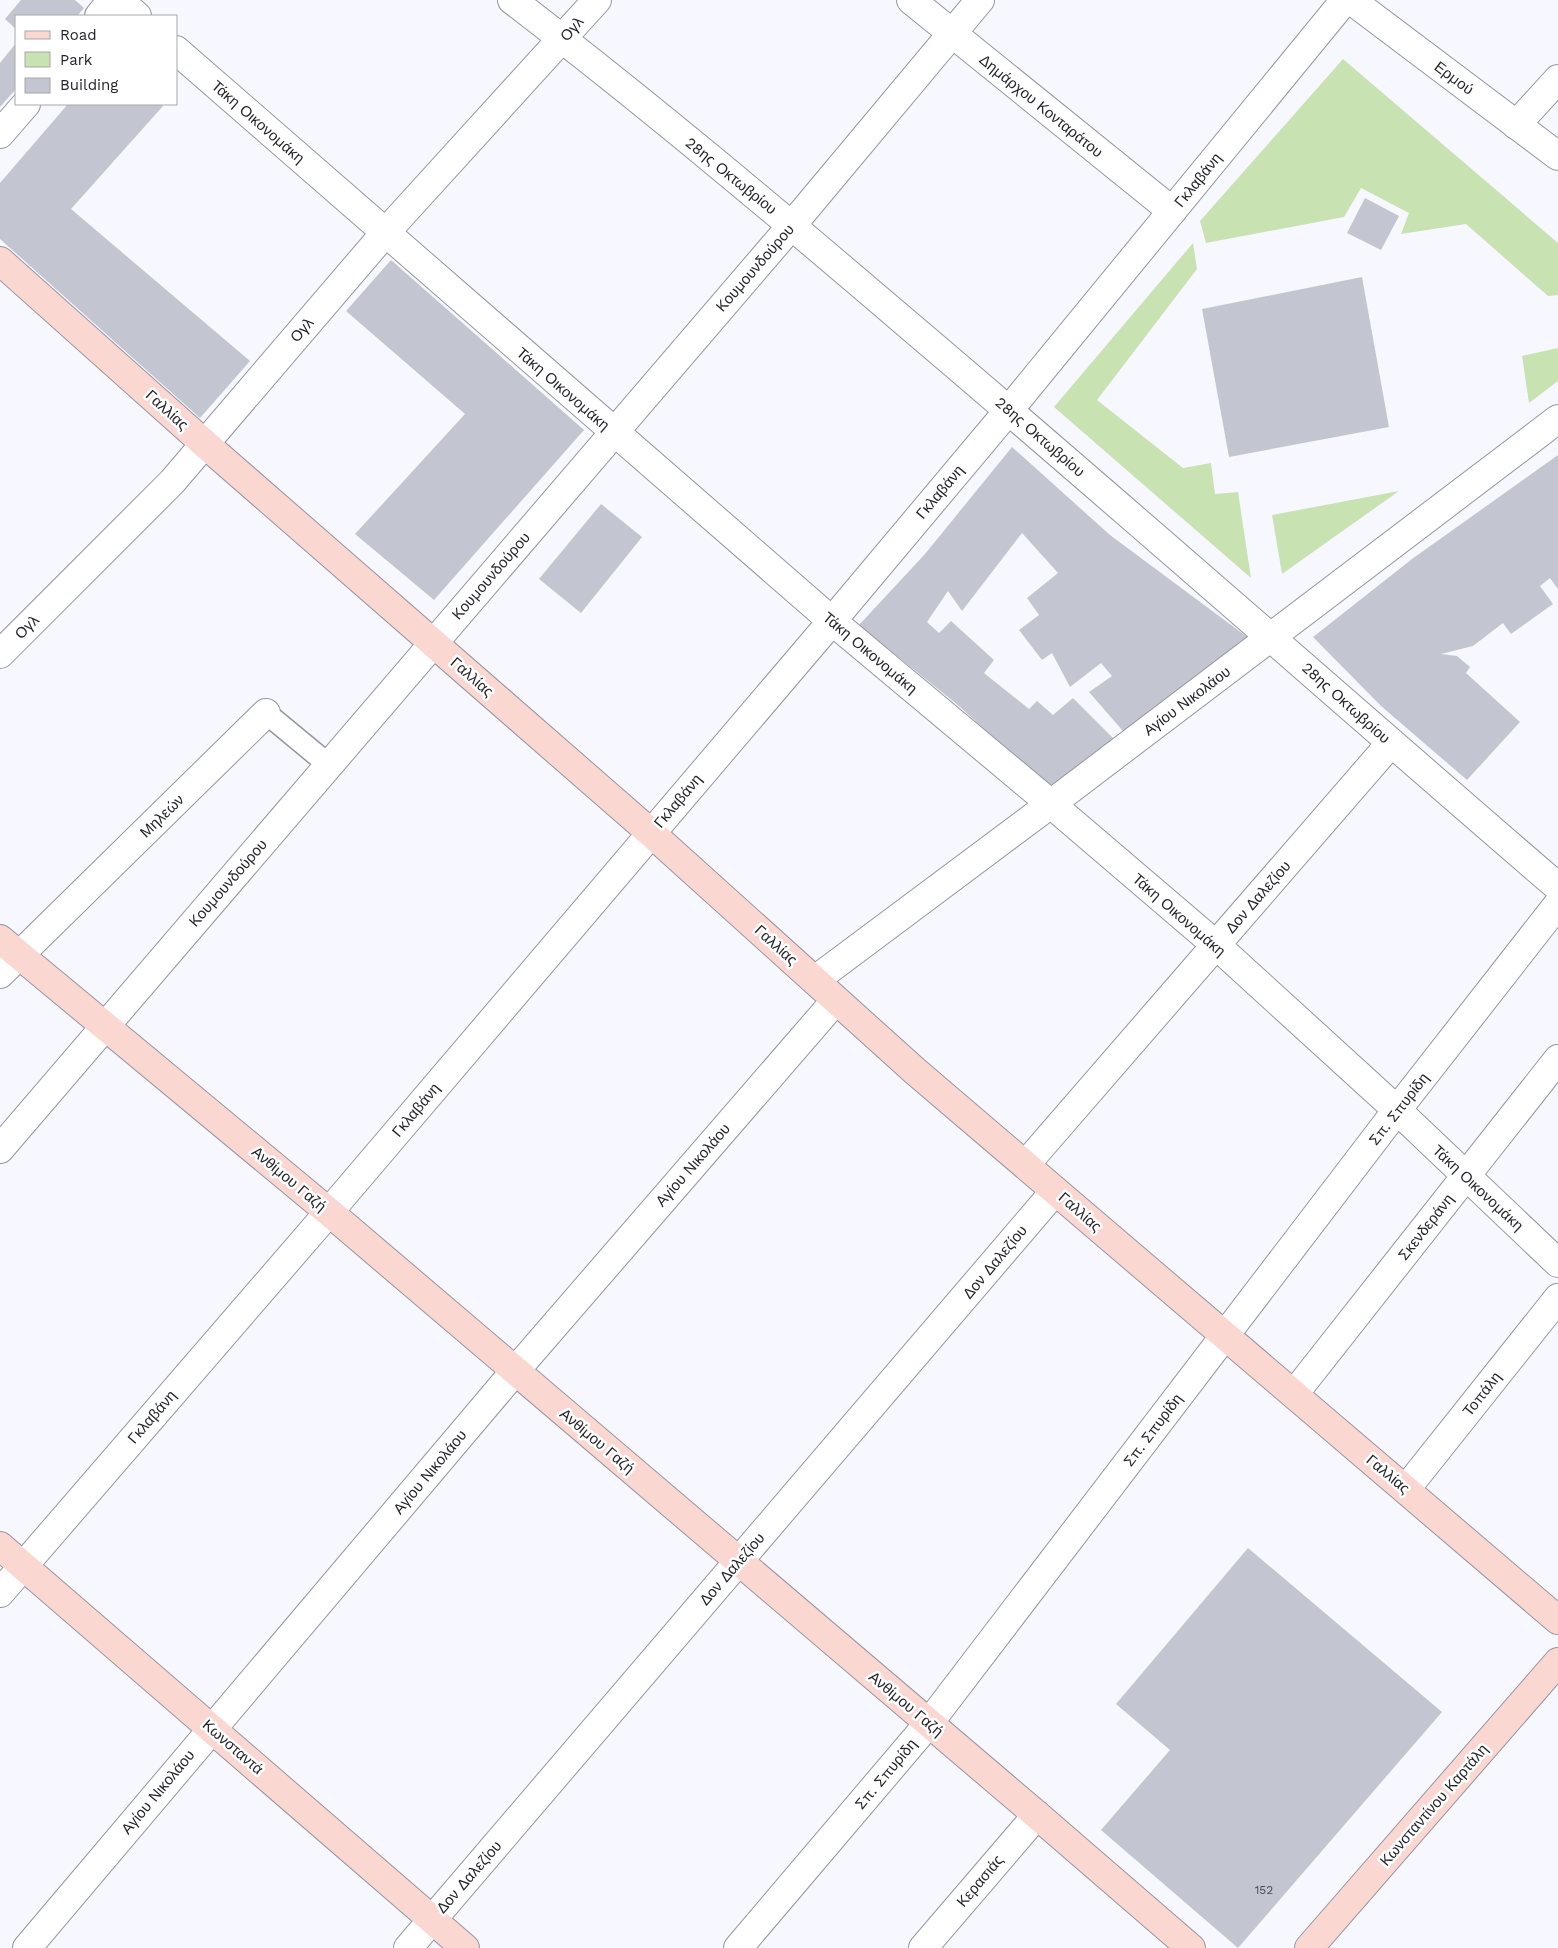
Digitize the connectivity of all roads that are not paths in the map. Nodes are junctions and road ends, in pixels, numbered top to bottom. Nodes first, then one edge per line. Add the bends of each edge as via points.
1 (112, 0) edge
2 (119, 0) edge
3 (512, 0) edge
4 (597, 0) edge
5 (911, 0) edge
6 (980, 0) edge
7 (1345, 0) edge
8 (1351, 0) edge
9 (100, 15) edge
10 (136, 15) edge
11 (952, 33) junction
12 (563, 39) junction
13 (178, 52) edge
14 (1558, 79) edge
15 (25, 105) edge
16 (1516, 125) junction
17 (0, 134) edge
18 (1558, 156) edge
19 (1172, 211) junction
20 (792, 225) junction
21 (385, 234) junction
22 (0, 262) edge
23 (1009, 410) junction
24 (1558, 419) edge
25 (614, 433) junction
26 (205, 444) junction
27 (832, 621) junction
28 (1271, 637) junction
29 (433, 643) junction
30 (0, 654) edge
31 (266, 714) joint
32 (1391, 743) junction
33 (329, 765) junction
34 (1051, 804) junction
35 (651, 833) junction
36 (1558, 887) edge
37 (1558, 904) edge
38 (1216, 946) junction
39 (10, 947) edge
40 (0, 974) edge
41 (815, 980) junction
42 (836, 1000) junction
43 (105, 1026) junction
44 (1558, 1059) edge
45 (1397, 1110) junction
46 (0, 1149) edge
47 (1026, 1164) junction
48 (1466, 1176) junction
49 (1056, 1191) junction
50 (329, 1212) junction
51 (1558, 1263) edge
52 (1558, 1298) edge
53 (1225, 1336) junction
54 (515, 1372) junction
55 (1294, 1394) junction
56 (1406, 1489) junction
57 (0, 1546) edge
58 (739, 1562) junction
59 (23, 1566) junction
60 (0, 1593) edge
61 (1558, 1620) edge
62 (1558, 1662) edge
63 (929, 1723) junction
64 (212, 1729) junction
65 (1037, 1815) junction
66 (432, 1920) junction
67 (27, 1948) edge
68 (408, 1948) edge
69 (465, 1948) edge
70 (738, 1948) edge
71 (923, 1948) edge
72 (1191, 1948) edge
73 (1309, 1948) edge

1 - 9 street
2 - 10 street
3 - 12 street, 28ης Οκτωβρίου
4 - 12 street, Ογλ
5 - 11 street, Δημάρχου Κονταράτου
6 - 11 street, Κουμουνδούρου
7 - 19 street, Γκλαβάνη
8 - 16 street, Ερμού
11 - 19 street, Δημάρχου Κονταράτου
11 - 20 street, Κουμουνδούρου
12 - 20 street, 28ης Οκτωβρίου
12 - 21 street, Ογλ
13 - 21 street, Τάκη Οικονομάκη
14 - 16 street
15 - 17 street
16 - 18 street, Ερμού
19 - 23 street, Γκλαβάνη
20 - 23 street, 28ης Οκτωβρίου
20 - 25 street, Κουμουνδούρου
21 - 25 street, Τάκη Οικονομάκη
21 - 26 street, Ογλ
22 - 26 street, Γαλλίας
23 - 27 street, Γκλαβάνη
23 - 28 street, 28ης Οκτωβρίου
24 - 28 street, Αγίου Νικολάου
25 - 27 street, Τάκη Οικονομάκη
25 - 29 street, Κουμουνδούρου
26 - 29 street, Γαλλίας
26 - 30 street, Ογλ via 172,482
27 - 34 street, Τάκη Οικονομάκη
27 - 35 street, Γκλαβάνη
28 - 32 street, 28ης Οκτωβρίου
28 - 34 street, Αγίου Νικολάου
29 - 33 street, Κουμουνδούρου
29 - 35 street, Γαλλίας
31 - 33 lane, Μηλεών
31 - 39 street, Μηλεών
32 - 36 street, 28ης Οκτωβρίου
32 - 38 street, Δον Δαλεζίου
33 - 43 street, Κουμουνδούρου
34 - 38 street, Τάκη Οικονομάκη
34 - 41 street, Αγίου Νικολάου
35 - 41 street, Γαλλίας
35 - 50 street, Γκλαβάνη
37 - 45 street, Σπ. Σπυρίδη
38 - 45 street, Τάκη Οικονομάκη
38 - 47 street, Δον Δαλεζίου
39 - 40 street, Μηλεών
39 - 43 street, Ανθίμου Γαζή
41 - 42 street, Γαλλίας
42 - 47 street, Γαλλίας
42 - 54 street, Αγίου Νικολάου
43 - 46 street, Κουμουνδούρου
43 - 50 street, Ανθίμου Γαζή
44 - 48 street, Σκενδεράνη
45 - 48 street, Τάκη Οικονομάκη
45 - 53 street, Σπ. Σπυρίδη
47 - 49 street, Γαλλίας
48 - 51 street, Τάκη Οικονομάκη
48 - 55 street, Σκενδεράνη
49 - 53 street, Γαλλίας
49 - 58 street, Δον Δαλεζίου
50 - 54 street, Ανθίμου Γαζή
50 - 59 street, Γκλαβάνη
52 - 56 street, Τοπάλη
53 - 55 street, Γαλλίας
53 - 63 street, Σπ. Σπυρίδη
54 - 58 street, Ανθίμου Γαζή
54 - 64 street, Αγίου Νικολάου
55 - 56 street, Γαλλίας
56 - 61 street, Γαλλίας
57 - 59 street, Κωνσταντά
58 - 63 street, Ανθίμου Γαζή
58 - 66 street, Δον Δαλεζίου
59 - 60 street, Γκλαβάνη
59 - 64 street, Κωνσταντά
62 - 73 street, Κωνσταντίνου Καρτάλη
63 - 65 street, Ανθίμου Γαζή
63 - 70 street, Σπ. Σπυρίδη
64 - 66 street, Κωνσταντά
64 - 67 street, Αγίου Νικολάου
65 - 71 street, Κερασιάς
65 - 72 street, Ανθίμου Γαζή
66 - 68 street, Δον Δαλεζίου
66 - 69 street, Κωνσταντά

